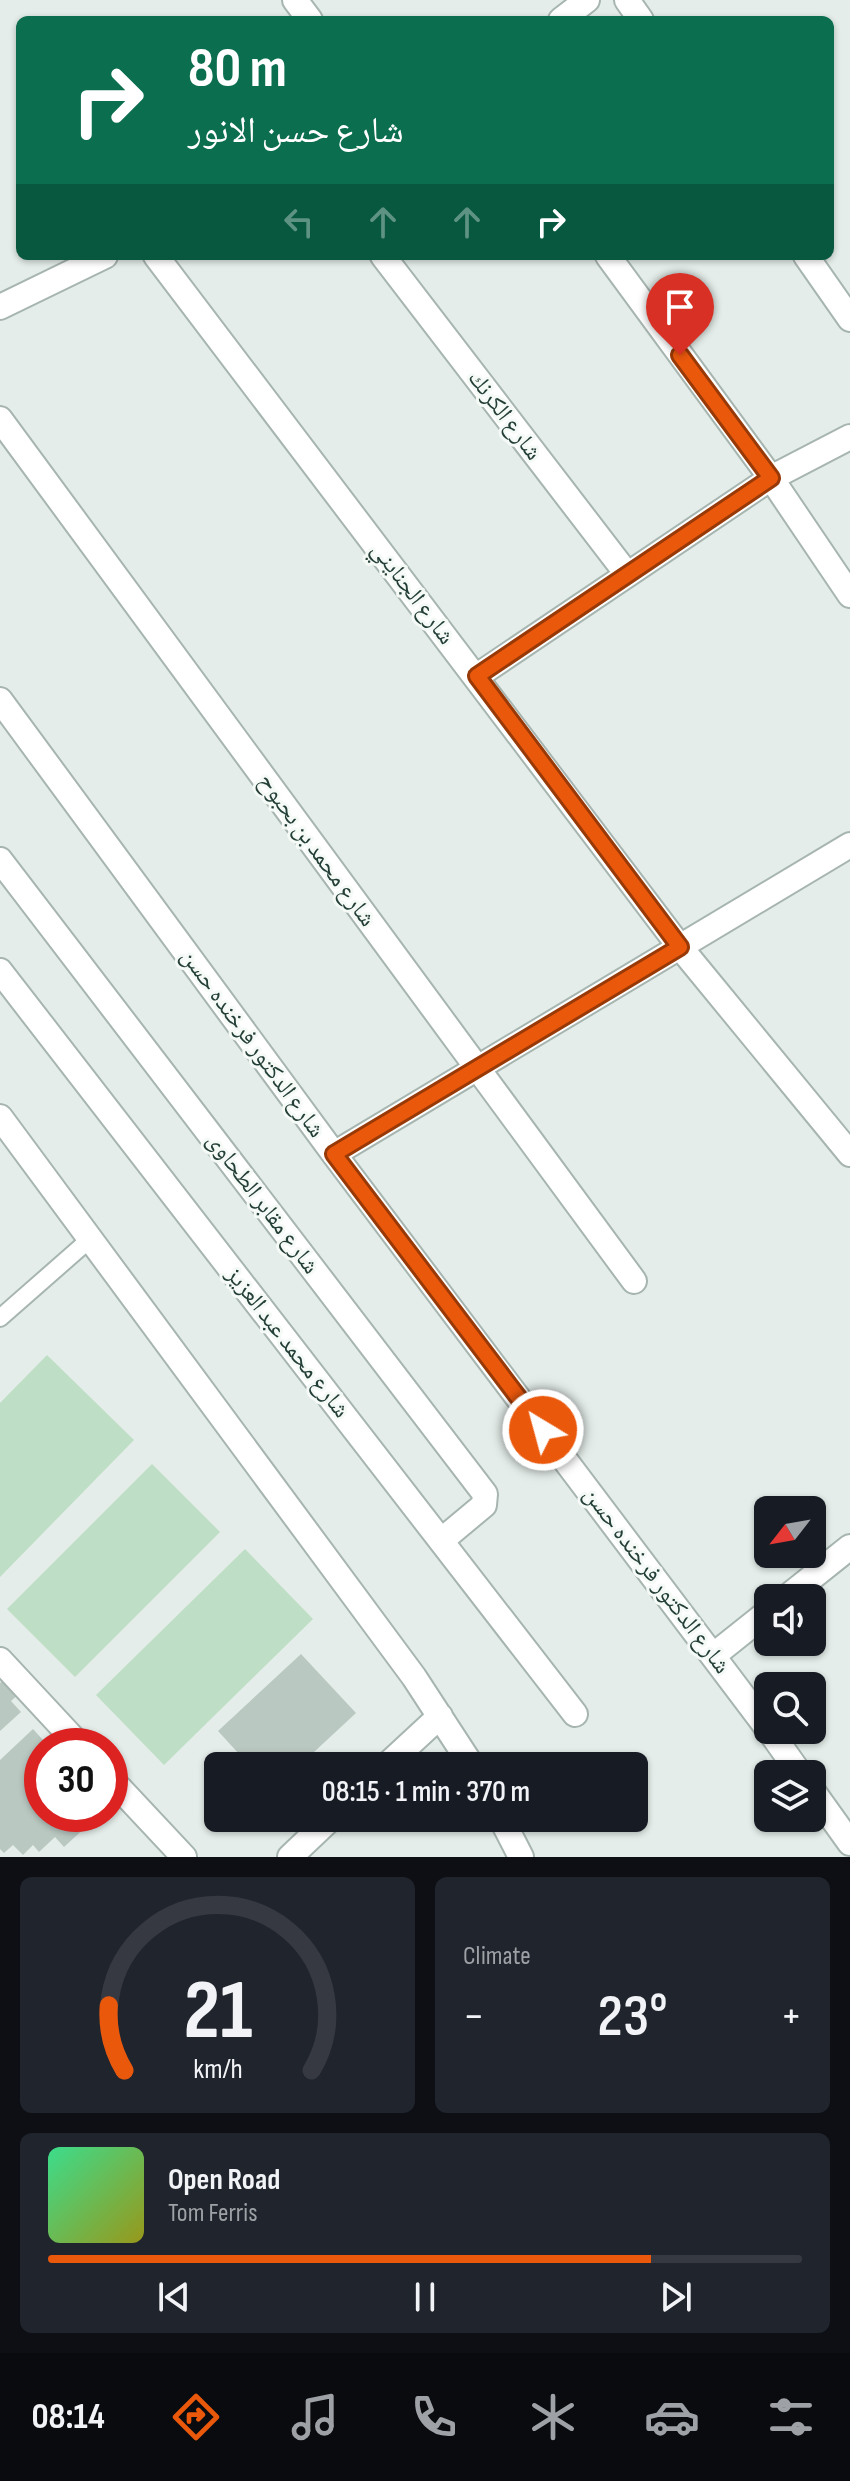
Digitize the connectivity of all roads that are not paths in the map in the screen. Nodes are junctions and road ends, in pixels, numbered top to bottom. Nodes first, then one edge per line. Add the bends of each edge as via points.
1 (587, 0) edge
2 (566, 16) edge
3 (97, 260) edge
4 (159, 260) edge
5 (386, 260) edge
6 (611, 260) edge
7 (809, 260) edge
8 (0, 307) edge
9 (850, 319) edge
10 (0, 419) edge
11 (850, 437) edge
12 (771, 478) junction
13 (627, 574) junction
14 (850, 595) edge
15 (477, 676) junction
16 (0, 700) edge
17 (850, 845) edge
18 (0, 860) edge
19 (680, 947) junction
20 (0, 971) edge
21 (478, 1069) junction
22 (2, 1124) edge
23 (334, 1154) junction
24 (850, 1154) edge
25 (90, 1239) junction
26 (634, 1281) dead end
27 (0, 1318) edge
28 (442, 1540) junction
29 (850, 1547) edge
30 (804, 1584) edge
31 (754, 1623) edge
32 (714, 1655) junction
33 (0, 1660) edge
34 (754, 1711) edge
35 (575, 1714) dead end
36 (440, 1716) junction
37 (63, 1728) edge
38 (401, 1752) edge
39 (463, 1752) edge
40 (128, 1797) edge
41 (826, 1810) edge
42 (316, 1832) edge
43 (508, 1832) edge
44 (850, 1843) edge
45 (184, 1857) edge
46 (290, 1857) edge
47 (521, 1857) edge

1 - 2 street
3 - 8 street
4 - 15 street, شارع الجنايني
5 - 13 street, شارع الكرنك
6 - 12 street
7 - 9 street
10 - 21 street, شارع محمد بن بحبوح
11 - 12 street
12 - 13 street
12 - 14 street
13 - 15 street
15 - 19 street, شارع الجنايني
16 - 23 street, شارع الدكتور فرخنده حسن
17 - 19 street
18 - 28 street, شارع مقابر الطحاوى via 485,1494 484,1505
19 - 21 street
19 - 24 street, شارع الجنايني
20 - 28 street, شارع محمد عبد العزيز
21 - 23 street
21 - 26 street, شارع محمد بن بحبوح
22 - 25 street
23 - 32 street, شارع الدكتور فرخنده حسن
25 - 27 lane
25 - 36 street
28 - 35 street, شارع محمد عبد العزيز
29 - 30 street
31 - 32 street
32 - 34 street, شارع الدكتور فرخنده حسن
33 - 37 street
36 - 38 street
36 - 39 street
40 - 45 street
41 - 44 street
42 - 46 street
43 - 47 street

